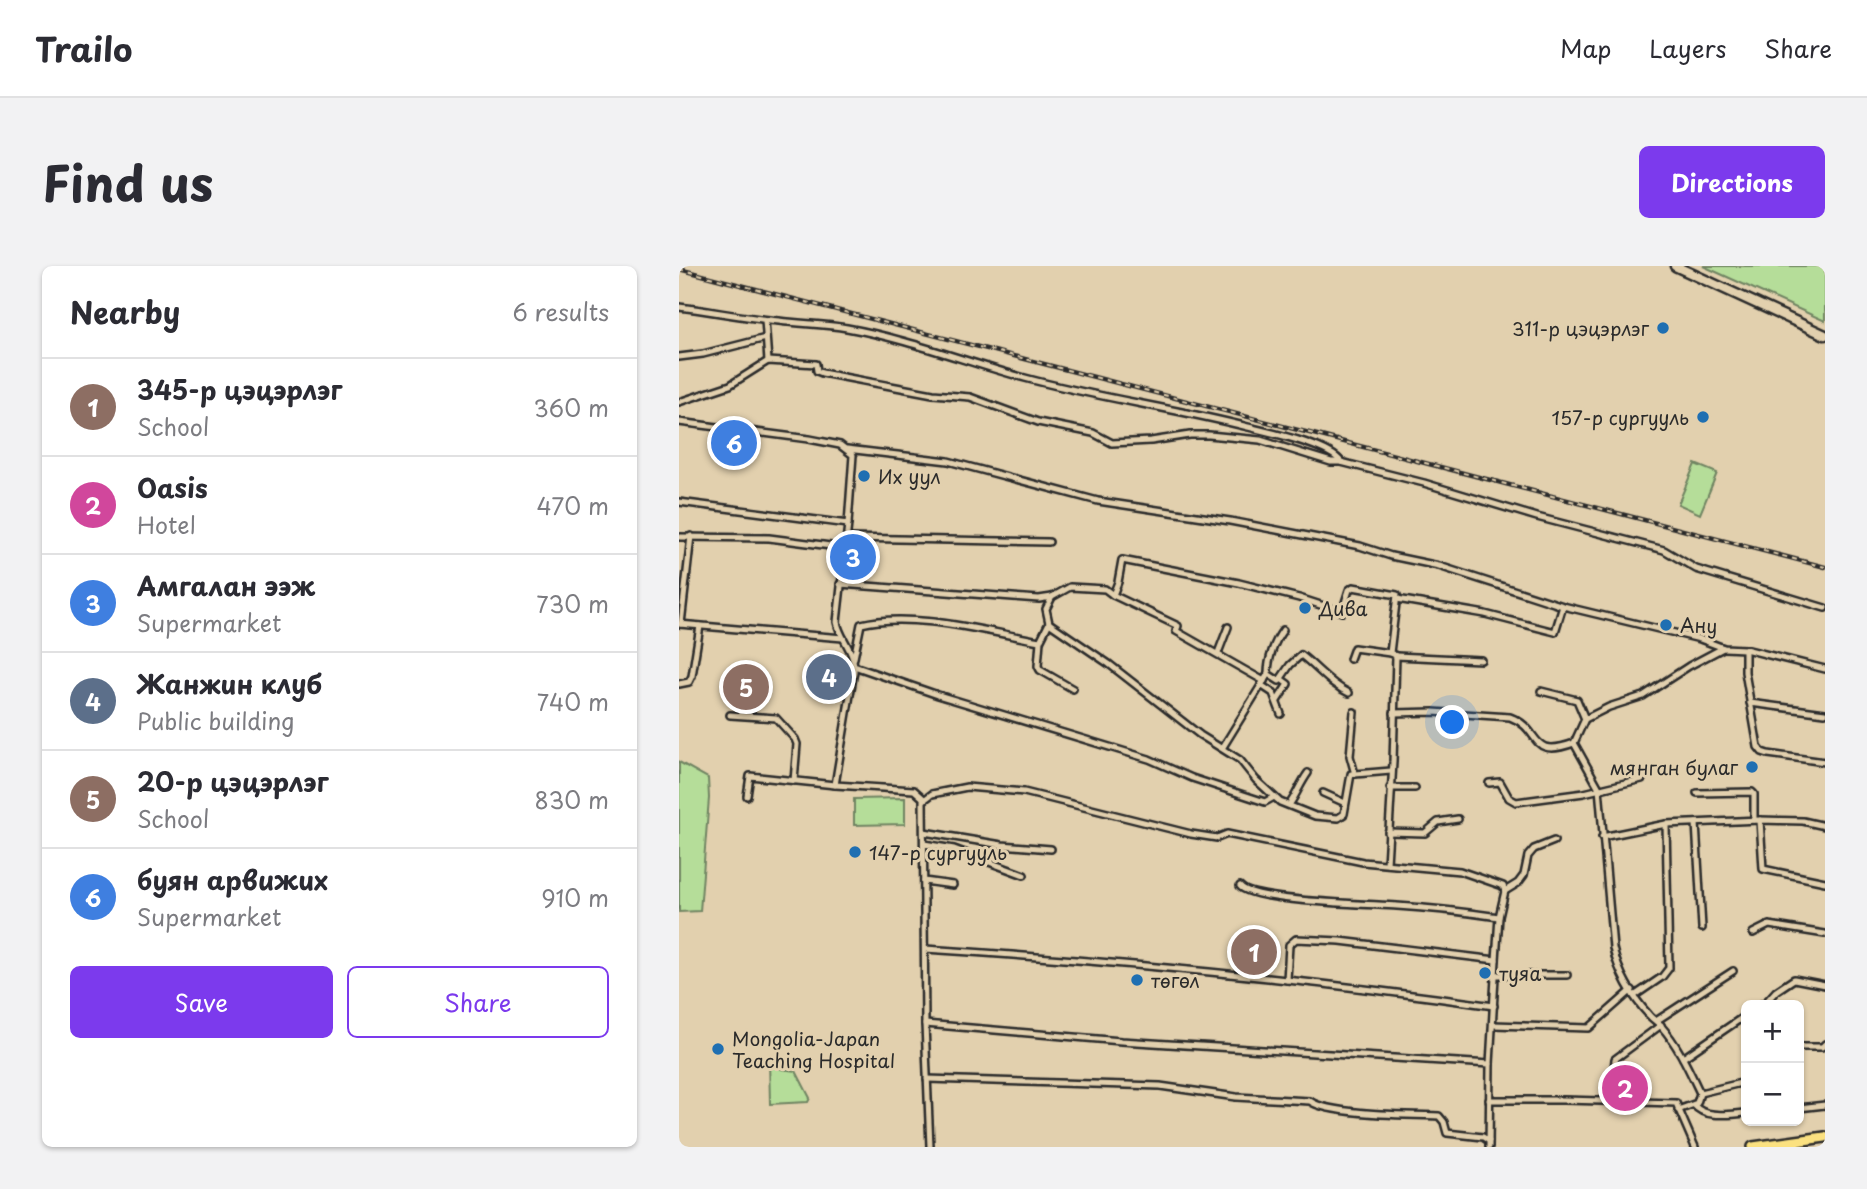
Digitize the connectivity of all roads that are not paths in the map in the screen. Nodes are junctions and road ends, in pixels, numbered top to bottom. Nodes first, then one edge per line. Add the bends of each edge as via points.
1 (1675, 266) edge
2 (679, 307) edge
3 (765, 320) junction
4 (1825, 335) edge
5 (766, 338) junction
6 (679, 357) edge
7 (768, 361) junction
8 (679, 402) edge
9 (679, 422) edge
10 (847, 449) junction
11 (1341, 462) junction
12 (679, 502) edge
13 (848, 524) junction
14 (691, 536) junction
15 (679, 537) edge
16 (847, 538) junction
17 (1049, 542) dead end
18 (846, 548) junction
19 (840, 584) junction
20 (1113, 595) junction
21 (1052, 597) junction
22 (1397, 599) junction
23 (1563, 606) junction
24 (1825, 608) edge
25 (1049, 623) junction
26 (680, 624) edge
27 (700, 626) junction
28 (1228, 627) dead end
29 (1283, 630) dead end
30 (843, 638) junction
31 (1040, 641) junction
32 (1724, 648) junction
33 (1745, 649) junction
34 (1218, 653) junction
35 (1393, 654) junction
36 (854, 658) junction
37 (1349, 659) dead end
38 (1481, 660) dead end
39 (854, 666) junction
40 (1825, 669) edge
41 (1268, 674) junction
42 (1281, 679) junction
43 (1262, 683) junction
44 (679, 684) edge
45 (1073, 689) dead end
46 (1541, 691) dead end
47 (1349, 693) dead end
48 (1277, 701) junction
49 (1750, 703) junction
50 (1354, 712) dead end
51 (1394, 713) junction
52 (1825, 713) edge
53 (1281, 714) dead end
54 (730, 715) dead end
55 (1585, 719) junction
56 (1574, 743) junction
57 (1223, 747) junction
58 (1825, 762) edge
59 (1391, 771) junction
60 (1308, 773) dead end
61 (1355, 774) junction
62 (1642, 779) dead end
63 (794, 781) junction
64 (1489, 783) dead end
65 (835, 785) junction
66 (1390, 788) junction
67 (1415, 788) dead end
68 (1599, 788) junction
69 (1323, 793) dead end
70 (1697, 793) dead end
71 (747, 796) dead end
72 (1274, 797) junction
73 (924, 800) junction
74 (1345, 803) junction
75 (1289, 805) junction
76 (1458, 819) dead end
77 (1757, 820) junction
78 (1696, 823) junction
79 (1666, 824) junction
80 (1825, 826) edge
81 (924, 832) junction
82 (1388, 832) junction
83 (1602, 837) junction
84 (1554, 841) dead end
85 (923, 844) junction
86 (1051, 849) dead end
87 (1387, 864) junction
88 (1024, 876) dead end
89 (924, 881) junction
90 (1825, 882) edge
91 (953, 885) dead end
92 (1240, 886) dead end
93 (1505, 891) junction
94 (1499, 917) junction
95 (1702, 928) dead end
96 (1753, 933) dead end
97 (1825, 934) edge
98 (925, 949) junction
99 (1496, 960) junction
100 (1733, 971) dead end
101 (1496, 975) junction
102 (1567, 975) dead end
103 (1287, 980) junction
104 (1825, 985) edge
105 (1633, 993) junction
106 (1768, 1000) edge
107 (1494, 1006) junction
108 (1741, 1018) edge
109 (1659, 1023) junction
110 (925, 1024) junction
111 (1493, 1025) junction
112 (1825, 1044) edge
113 (1804, 1047) edge
114 (1683, 1058) junction
115 (1490, 1064) junction
116 (927, 1079) junction
117 (1741, 1083) edge
118 (1700, 1093) junction
119 (1489, 1101) junction
120 (1611, 1102) junction
121 (1694, 1105) junction
122 (1825, 1105) edge
123 (1804, 1107) edge
124 (1678, 1110) junction
125 (1741, 1113) edge
126 (1825, 1137) edge
127 (1489, 1144) edge
128 (930, 1147) edge
129 (1695, 1147) edge
130 (1753, 1147) edge

1 - 4 main road
2 - 3 street
3 - 5 street
3 - 11 street via 857,330 1024,378 1203,415 1322,449
5 - 6 street
5 - 7 street
7 - 8 street via 730,385
7 - 11 street via 816,364 822,373 970,397 1038,422 1093,433 1112,443 1199,434 1252,439
9 - 10 street via 809,439
10 - 13 street via 853,455
10 - 23 street via 948,461 1098,501 1360,546
11 - 24 street via 1664,550 1696,569
12 - 13 street
13 - 16 street
14 - 15 street
14 - 18 street via 769,538
14 - 26 street
16 - 17 street
16 - 18 street
18 - 19 street
19 - 21 street
19 - 30 street via 837,622
20 - 21 street via 1105,589 1070,587
20 - 22 street via 1122,560 1239,583 1342,612 1353,586 1397,595
20 - 34 street via 1178,626 1176,631
21 - 25 street via 1046,609
22 - 23 street via 1555,632
22 - 35 street
23 - 32 street
25 - 31 street
25 - 57 street
26 - 27 street
27 - 30 street
27 - 44 street via 692,676 689,682
28 - 34 street
29 - 41 street
30 - 36 street
31 - 36 street via 918,620 873,621 861,624
31 - 45 street via 1040,670
32 - 33 street
32 - 55 street via 1643,696
33 - 40 street
33 - 49 street
34 - 43 street
35 - 37 street via 1355,648
35 - 38 street
35 - 51 street
36 - 39 street
39 - 65 street
39 - 72 street via 1149,759 1265,802
41 - 42 street
41 - 43 street
42 - 47 street via 1301,654 1333,685
42 - 48 street via 1287,684
43 - 48 street
43 - 57 street
46 - 55 street via 1577,700
48 - 53 street
49 - 52 street
49 - 58 street via 1762,752
50 - 61 street via 1350,756
51 - 56 street via 1510,717 1519,720 1548,749
51 - 59 street
54 - 63 street via 779,720 797,744
55 - 56 street
56 - 68 street
57 - 72 street
59 - 61 street
59 - 66 street
60 - 75 street
61 - 74 street via 1351,774
62 - 68 street
63 - 65 street
63 - 71 street via 750,775
64 - 68 street via 1500,782 1516,802
65 - 73 street via 912,789
66 - 67 street
66 - 82 street
68 - 83 street
69 - 74 street
70 - 77 street via 1752,792
72 - 75 street
73 - 81 street
73 - 87 street via 967,787 1024,792 1191,834 1217,838 1227,834
74 - 75 street via 1344,814 1338,818 1315,816
76 - 82 street via 1438,822 1425,833
77 - 78 street
77 - 80 street
77 - 90 street via 1763,869
78 - 79 street
78 - 95 street
79 - 83 street
79 - 105 street via 1669,968
81 - 85 street
81 - 86 street
82 - 87 street
83 - 105 street via 1613,948
84 - 93 street via 1534,849 1524,875
85 - 88 street via 954,849
85 - 89 street
87 - 93 street via 1460,871 1497,883
89 - 91 street
89 - 98 street
92 - 94 street via 1272,897
93 - 94 street
94 - 99 street
96 - 97 street via 1769,925
98 - 103 street
98 - 110 street
99 - 101 street
99 - 103 street via 1296,939 1289,945
100 - 109 street
101 - 102 street
101 - 107 street
103 - 107 street
104 - 106 street via 1794,979
105 - 109 street
105 - 111 street via 1589,1028
107 - 111 street
108 - 114 street
109 - 114 street
109 - 120 street via 1615,1059
110 - 115 street
110 - 116 street
111 - 115 street
112 - 113 street
114 - 118 street
115 - 119 street
116 - 127 street via 1160,1086 1310,1101 1315,1106 1348,1110 1439,1116 1447,1133 1483,1137
116 - 128 street
117 - 118 street
118 - 121 street
119 - 120 street
119 - 127 street
120 - 124 street via 1676,1103
121 - 124 street
121 - 125 street via 1714,1114
122 - 123 street
124 - 129 street
126 - 130 highway

